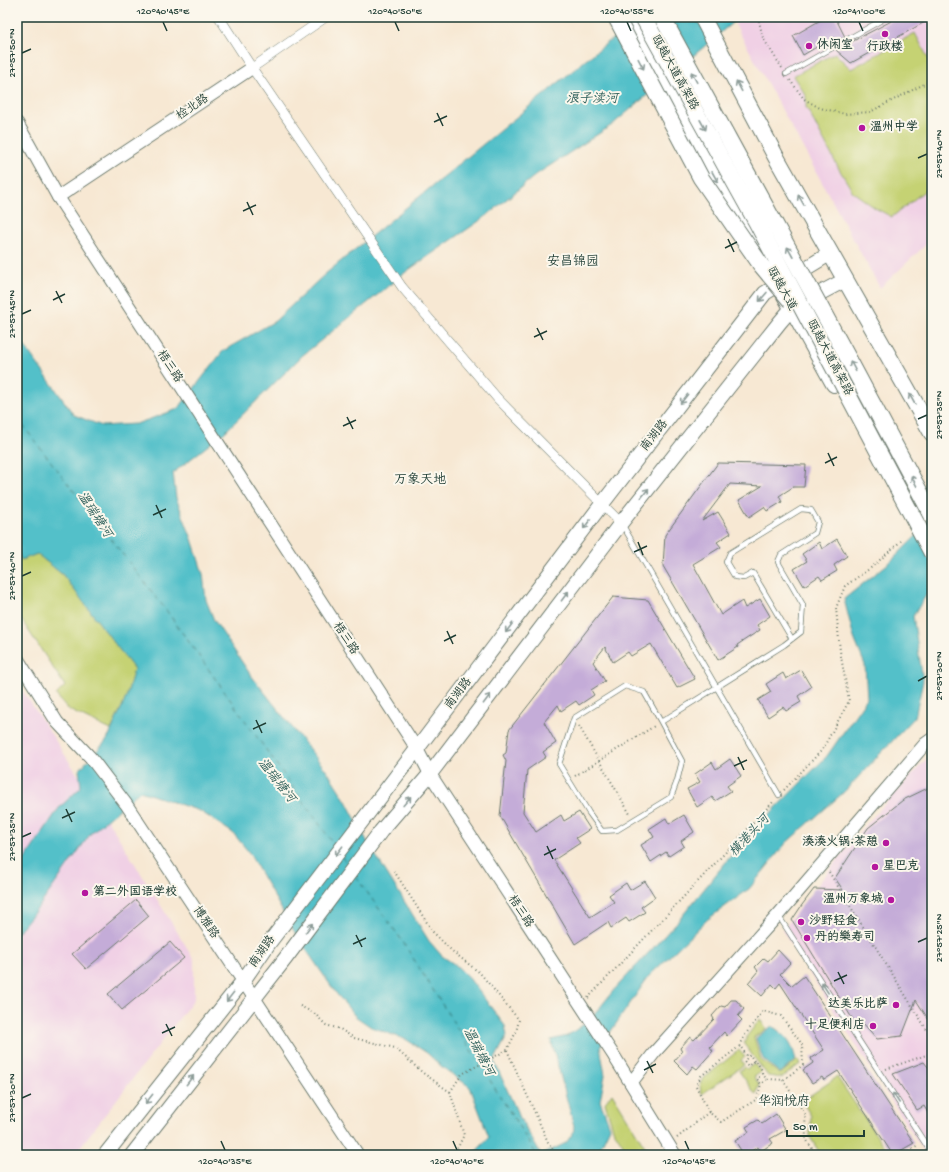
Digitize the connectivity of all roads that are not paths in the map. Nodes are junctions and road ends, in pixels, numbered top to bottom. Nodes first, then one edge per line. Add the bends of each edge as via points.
1 (219, 17) edge
2 (326, 17) edge
3 (616, 17) edge
4 (628, 17) edge
5 (643, 17) edge
6 (662, 17) edge
7 (702, 17) edge
8 (887, 17) edge
9 (252, 68) junction
10 (786, 74) road end
11 (17, 123) edge
12 (58, 197) junction
13 (831, 253) junction
14 (845, 280) junction
15 (780, 285) junction
16 (792, 308) junction
17 (813, 329) junction
18 (932, 433) edge
19 (602, 504) junction
20 (932, 516) edge
21 (621, 523) junction
22 (932, 553) edge
23 (932, 561) edge
24 (792, 639) junction
25 (17, 658) edge
26 (717, 688) junction
27 (661, 722) junction
28 (932, 739) edge
29 (417, 749) junction
30 (430, 774) junction
31 (779, 795) dead end
32 (778, 915) junction
33 (243, 981) junction
34 (254, 999) junction
35 (631, 1083) junction
36 (671, 1150) edge
37 (932, 1154) edge
38 (105, 1155) edge
39 (132, 1155) edge
40 (358, 1155) edge

1 - 9 street
2 - 9 street, 检北路
3 -> 17 highway, bridge via 701,178 761,265
4 -> 15 highway, 瓯越大道 via 720,185
5 -> 17 highway, 瓯越大道高架路, bridge
20 -> 6 highway, 瓯越大道高架路, bridge
13 -> 7 highway via 776,157
8 - 10 lane
9 - 12 street, 检北路
9 - 19 street via 402,287 498,399
11 - 12 street, 梧三路
12 - 29 street, 梧三路
13 - 14 highway
13 - 15 main road, 南湖路
14 - 16 main road, 南湖路
18 -> 14 highway
15 - 16 highway, 瓯越大道
15 -> 19 main road, 南湖路 via 765,293
21 -> 16 main road, 南湖路
16 - 23 highway, 瓯越大道
17 - 22 highway, 瓯越大道高架路, bridge
19 - 21 street
19 -> 29 main road, 南湖路
21 - 26 lane
30 -> 21 main road, 南湖路
24 - 24 lane via 801,632 803,605 778,562 781,555 815,534 818,522 811,510 801,509 730,553 726,562 735,577 744,578 753,573
24 - 26 lane
25 - 33 street, 博雅路 via 56,722 91,758 126,804
26 - 27 lane
26 - 31 lane
27 - 27 lane via 682,761 678,781 671,797 617,830 602,831 559,764 574,718 625,686 644,692
28 - 32 street
29 - 30 street, 梧三路
29 -> 33 main road, 南湖路
34 -> 30 main road, 南湖路 via 381,831
30 - 35 street, 梧三路
32 - 35 street via 654,1053
37 -> 32 lane
33 - 34 street, 博雅路
33 -> 38 main road, 南湖路
39 -> 34 main road, 南湖路
34 - 40 street, 博雅路
35 - 36 street, 梧三路

